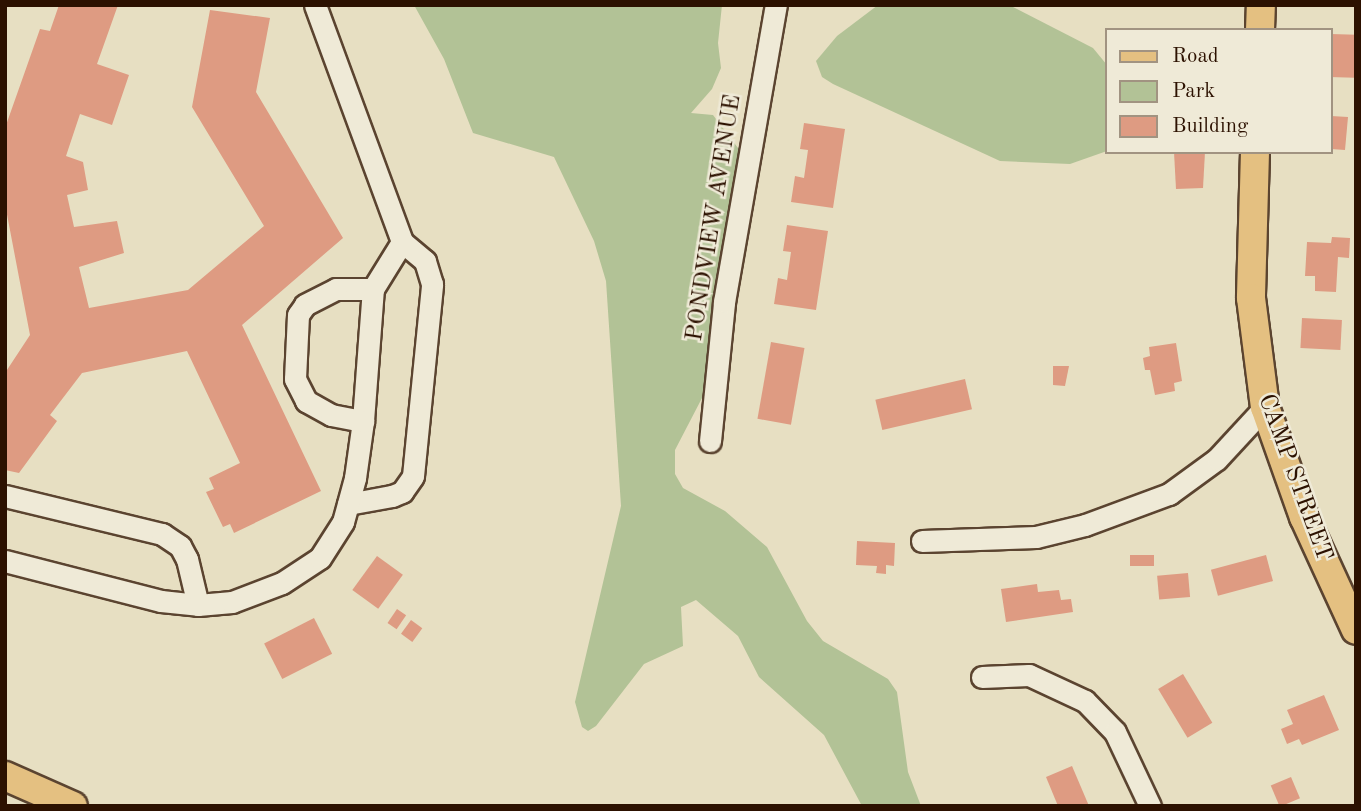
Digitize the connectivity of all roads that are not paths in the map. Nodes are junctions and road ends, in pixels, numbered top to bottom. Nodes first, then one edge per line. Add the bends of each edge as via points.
1 (315, 5) edge
2 (776, 5) edge
3 (1261, 5) edge
4 (1260, 28) edge
5 (1255, 154) edge
6 (402, 242) junction
7 (373, 289) junction
8 (1265, 407) junction
9 (363, 421) junction
10 (710, 441) dead end
11 (5, 496) edge
12 (348, 504) junction
13 (922, 541) dead end
14 (5, 561) edge
15 (198, 605) junction
16 (1356, 630) edge
17 (982, 677) dead end
18 (5, 776) edge
19 (73, 806) edge
20 (1150, 806) edge

1 - 6 street
2 - 10 street, PONDVIEW AVENUE via 724,302
3 - 4 main road
5 - 8 main road, CAMP STREET via 1251,298
6 - 7 street
6 - 12 street via 425,261 432,284 413,475 402,492
7 - 9 street
7 - 9 street via 336,289 305,305 298,315 298,392 331,415
8 - 13 street via 1217,459 1169,494 1036,537
8 - 16 main road, CAMP STREET via 1304,517
9 - 12 street
11 - 15 street via 162,534 180,546 187,559
12 - 15 street via 343,522 320,558 282,583 232,602
14 - 15 street via 161,601
17 - 20 street via 1029,675 1086,701 1115,732
18 - 19 main road

